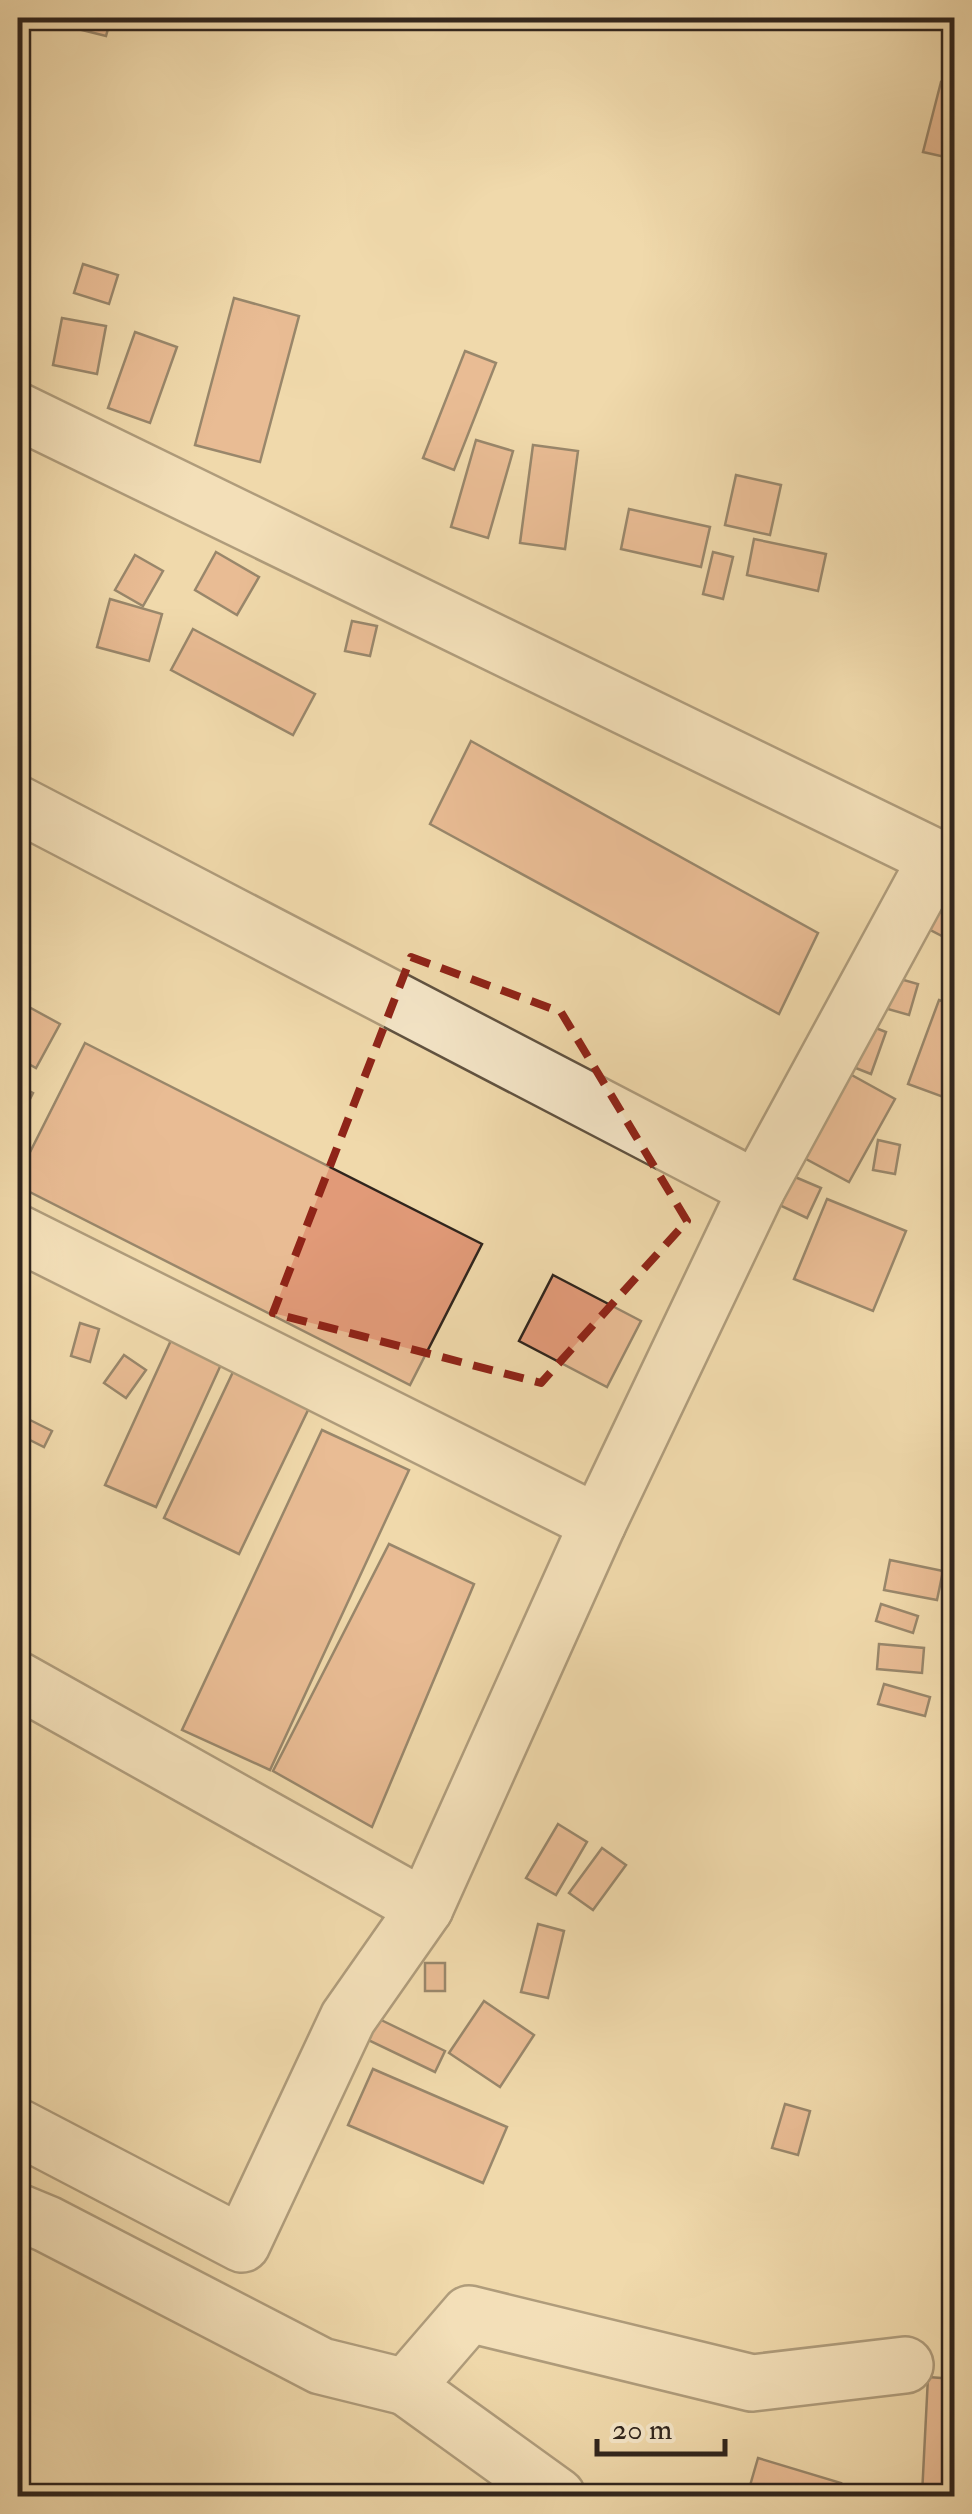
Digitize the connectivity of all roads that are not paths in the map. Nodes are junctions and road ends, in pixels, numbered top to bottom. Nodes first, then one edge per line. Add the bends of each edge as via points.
1 (18, 411) edge
2 (18, 804) edge
3 (946, 857) edge
4 (757, 1190) junction
5 (18, 1233) edge
6 (598, 1522) junction
7 (18, 1680) edge
8 (425, 1908) junction
9 (18, 2126) edge
10 (18, 2212) edge
11 (905, 2366) dead end
12 (406, 2387) junction
13 (557, 2496) edge

1 - 3 street
2 - 4 street
3 - 4 street
4 - 6 street
5 - 6 street
6 - 8 street
7 - 8 street
8 - 9 street via 348,2018 242,2244
10 - 12 street via 322,2366
11 - 12 street via 752,2383 469,2314
12 - 13 street

